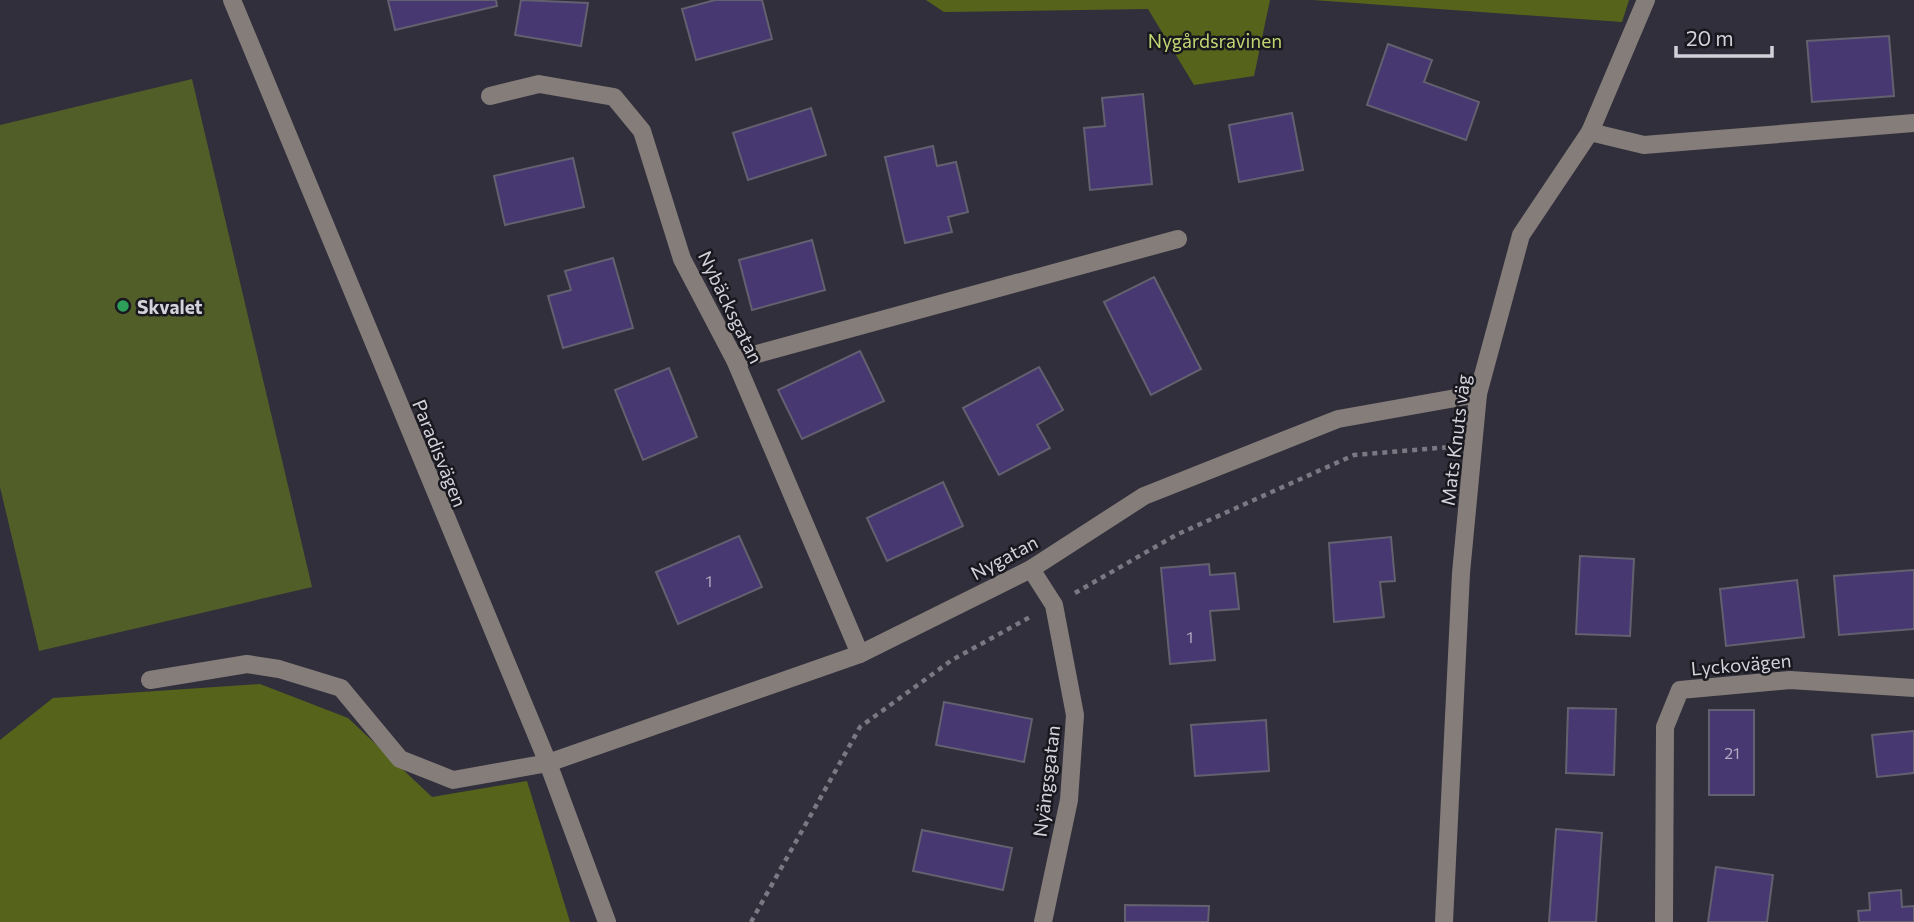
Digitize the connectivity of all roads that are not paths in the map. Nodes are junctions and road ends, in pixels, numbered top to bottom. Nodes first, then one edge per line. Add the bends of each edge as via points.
1 (232, 0) edge
2 (1646, 0) edge
3 (490, 96) dead end
4 (1914, 123) edge
5 (1590, 132) junction
6 (1178, 239) dead end
7 (734, 359) junction
8 (1478, 394) junction
9 (1031, 569) junction
10 (860, 654) junction
11 (150, 680) dead end
12 (1914, 688) edge
13 (548, 763) junction
14 (607, 922) edge
15 (1043, 922) edge
16 (1444, 922) edge
17 (1664, 922) edge

1 - 13 street, Paradisvägen
2 - 5 street, Mats Knuts väg
3 - 7 street, Nybäcksgatan via 539,85 614,97 642,131 682,259
4 - 5 street via 1644,145
5 - 8 street, Mats Knuts väg via 1521,235
6 - 7 street
7 - 10 street, Nybäcksgatan
8 - 9 street, Nygatan via 1338,419 1144,496
8 - 16 street, Mats Knuts väg via 1461,573
9 - 10 street, Nygatan
9 - 15 street, Nyängsgatan via 1054,605 1075,715 1069,800
10 - 13 street, Nygatan
11 - 13 street, Nygatan via 247,664 279,669 341,688 400,759 453,780
12 - 17 street, Lyckovägen via 1790,680 1681,690 1665,727
13 - 14 street, Paradisvägen

